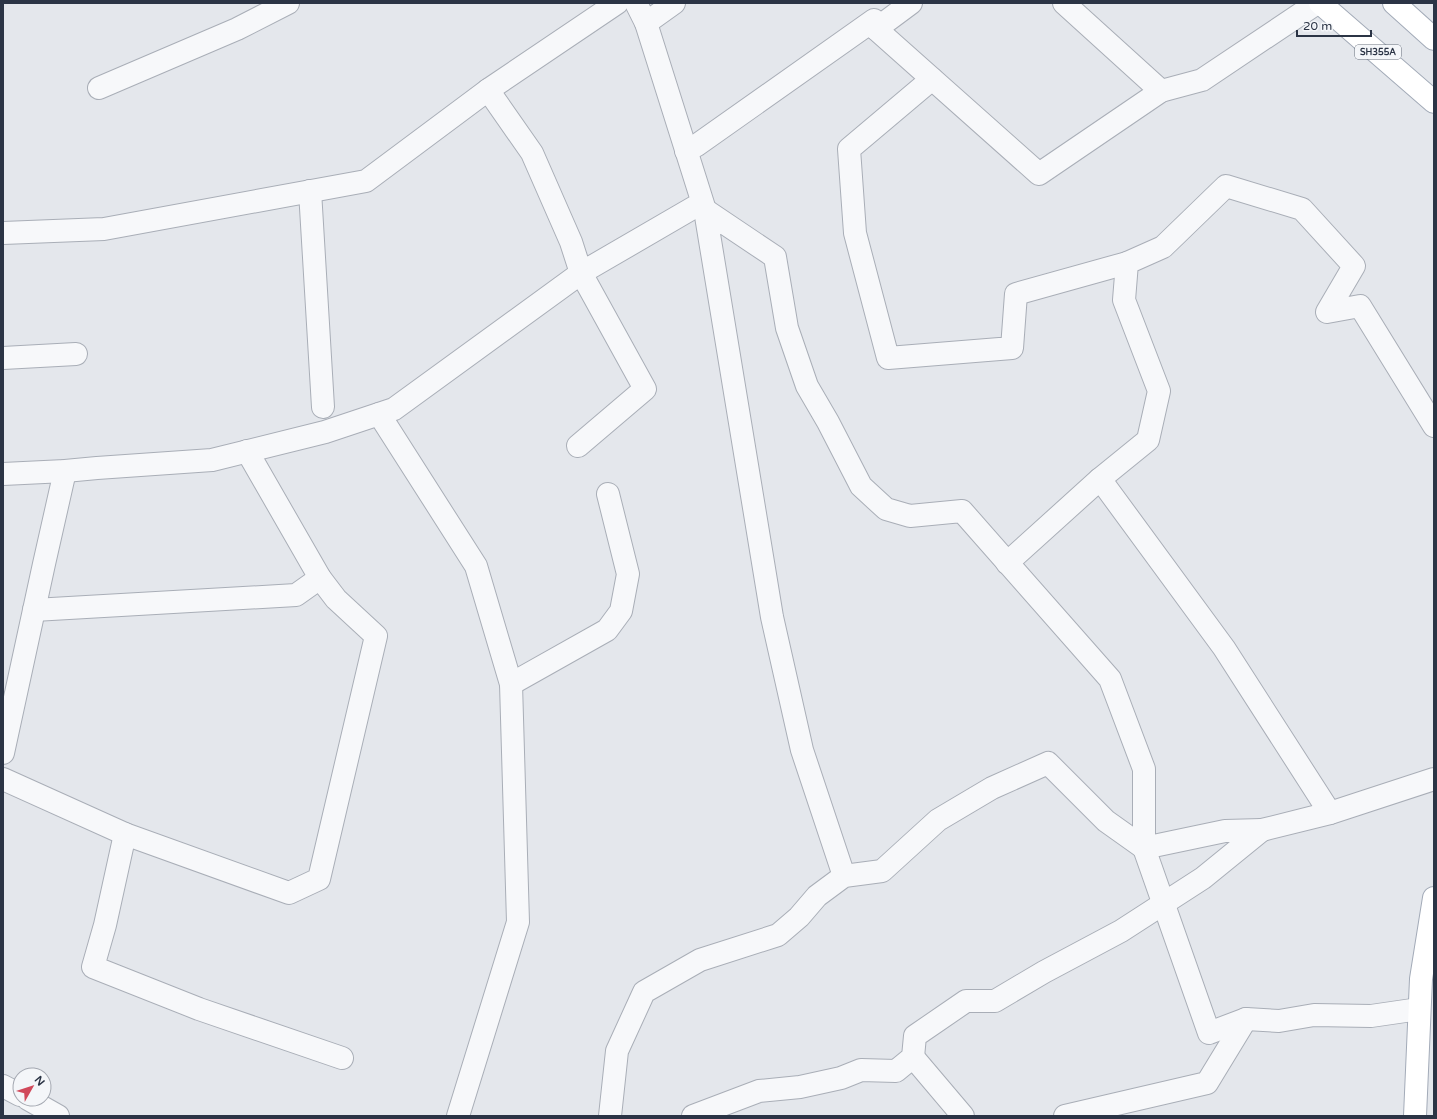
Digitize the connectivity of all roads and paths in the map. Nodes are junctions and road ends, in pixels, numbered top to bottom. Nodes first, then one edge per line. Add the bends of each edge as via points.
1 (288, 3) edge
2 (617, 3) edge
3 (636, 3) edge
4 (674, 3) edge
5 (911, 3) edge
6 (1064, 3) edge
7 (1317, 3) edge
8 (1320, 3) edge
9 (1394, 3) edge
10 (646, 23) junction
11 (876, 29) junction
12 (1434, 39) edge
13 (932, 79) junction
14 (99, 88) dead end
15 (488, 90) junction
16 (1161, 91) junction
17 (1434, 102) edge
18 (686, 150) junction
19 (310, 191) junction
20 (705, 210) junction
21 (3, 233) edge
22 (1126, 263) junction
23 (581, 273) junction
24 (76, 354) dead end
25 (3, 358) edge
26 (324, 407) dead end
27 (379, 414) junction
28 (1434, 426) edge
29 (578, 446) dead end
30 (248, 451) junction
31 (65, 471) junction
32 (3, 474) edge
33 (1100, 479) junction
34 (608, 494) dead end
35 (1007, 563) junction
36 (320, 578) junction
37 (34, 610) junction
38 (511, 684) junction
39 (3, 753) edge
40 (3, 779) edge
41 (1434, 779) edge
42 (1330, 812) junction
43 (1262, 830) junction
44 (125, 834) junction
45 (1144, 848) junction
46 (844, 876) junction
47 (1434, 898) edge
48 (1164, 903) junction
49 (1426, 1009) edge
50 (1246, 1019) junction
51 (913, 1057) junction
52 (342, 1058) dead end
53 (3, 1086) edge
54 (12, 1091) edge
55 (42, 1107) edge
56 (58, 1116) edge
57 (458, 1116) edge
58 (610, 1116) edge
59 (693, 1116) edge
60 (963, 1116) edge
61 (1065, 1116) edge
62 (1415, 1116) edge

1 - 14 street via 237,30
2 - 15 street
3 - 10 street
4 - 10 street
5 - 11 street
6 - 16 street
7 - 16 street via 1202,80
8 - 17 main road, SH355A
9 - 12 main road
10 - 18 street
11 - 13 street
11 - 18 street via 874,20 697,145
13 - 16 street via 1039,174
13 - 22 street via 849,149 855,233 888,358 1012,348 1016,294
15 - 19 street via 366,181
15 - 23 street via 532,153 571,242
18 - 20 street
19 - 21 street via 104,229
19 - 26 street
20 - 23 street via 698,205
20 - 35 street via 775,258 786,328 807,386 861,486 886,509 910,516 962,511
20 - 46 street via 772,617 802,750
22 - 28 street via 1164,247 1226,186 1302,209 1354,266 1327,312 1360,306
22 - 33 street via 1124,300 1159,391 1148,440
23 - 27 street via 394,409
23 - 29 street via 645,389
24 - 25 street
27 - 30 street via 325,432
27 - 38 street via 476,566
30 - 31 street via 212,460
30 - 36 street
31 - 32 street
31 - 37 street
33 - 35 street
33 - 42 street via 1224,648
34 - 38 street via 628,574 621,611 607,630
35 - 45 street via 1110,678 1144,769
36 - 37 street via 296,595
36 - 44 street via 336,599 376,636 319,880 289,893
37 - 39 street
38 - 57 street via 518,922
40 - 44 street
41 - 42 street
42 - 43 street
43 - 45 street via 1224,831
43 - 48 street via 1203,878
44 - 52 street via 93,967 199,1009
45 - 46 street via 1106,820 1048,763 992,788 938,820 882,871
45 - 48 street
46 - 58 street via 818,896 778,935 700,960 644,992 617,1051
47 - 49 main road via 1420,979
48 - 50 street via 1209,1033
48 - 51 street via 1121,931 995,1001 966,1001 915,1036
49 - 50 street via 1371,1016 1314,1015 1279,1021
49 - 62 main road
50 - 61 street via 1207,1083
51 - 59 street via 896,1071 861,1070 841,1078 800,1087 759,1091
51 - 60 street
53 - 54 street
55 - 56 street

